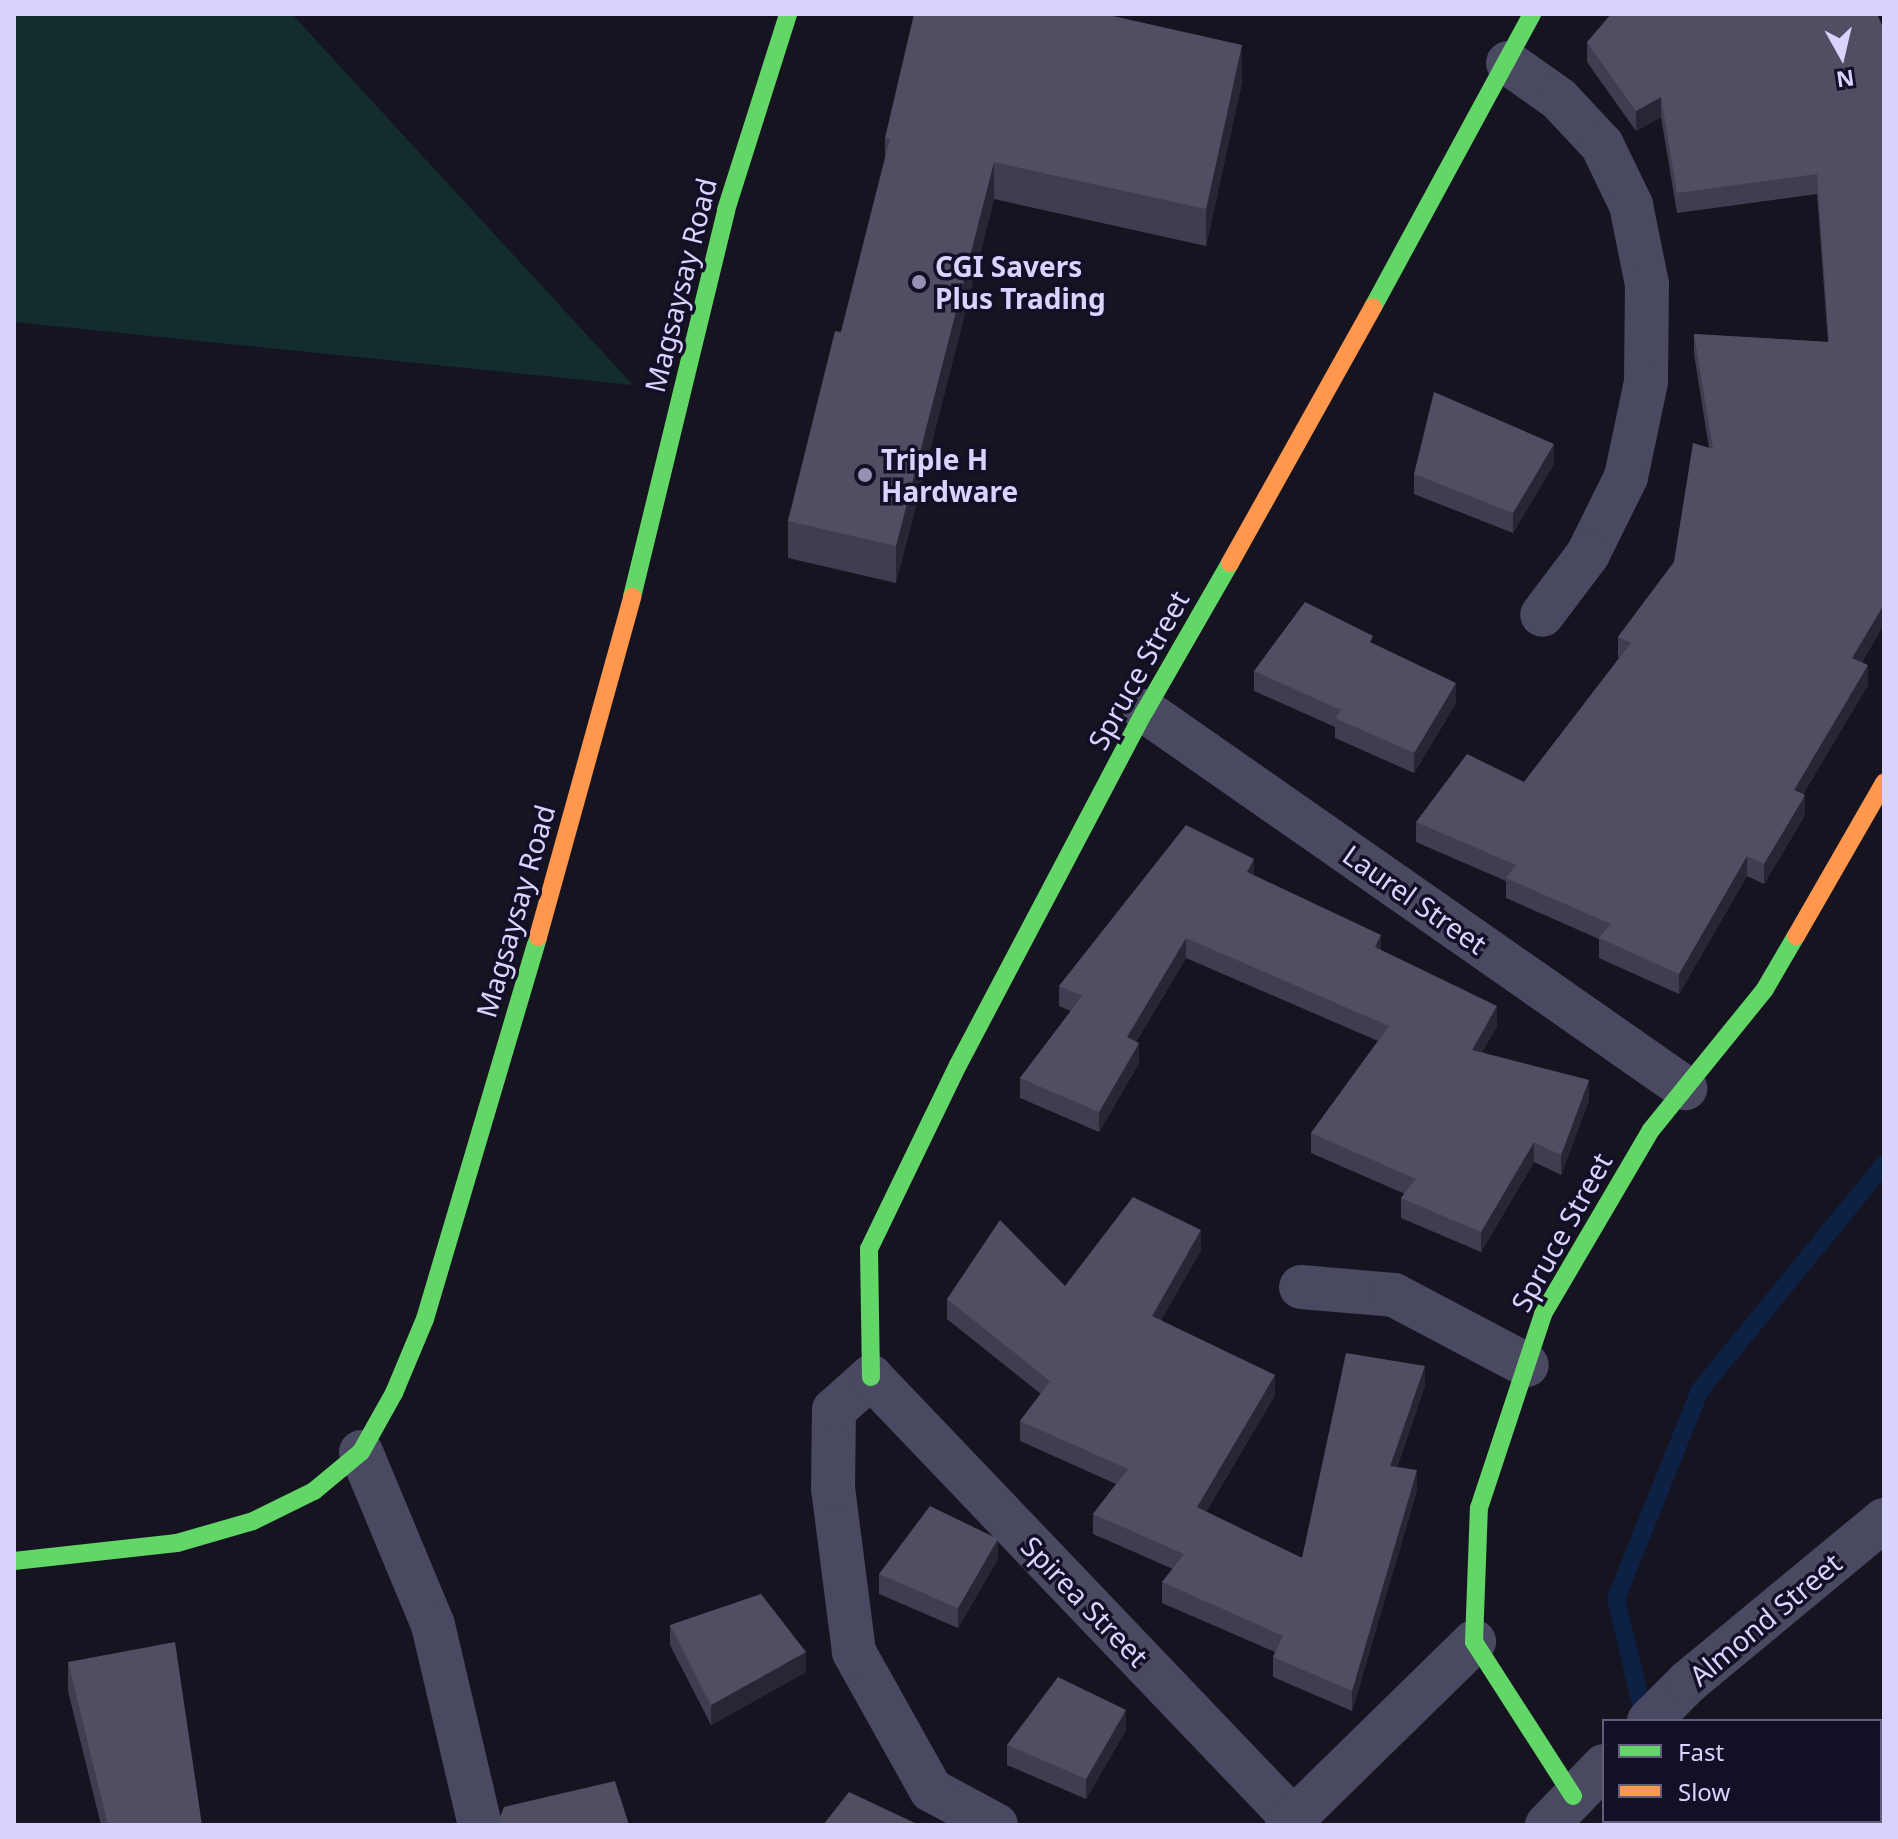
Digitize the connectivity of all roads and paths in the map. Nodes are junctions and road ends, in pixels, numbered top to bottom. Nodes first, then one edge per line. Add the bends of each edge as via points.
1 (788, 14) edge
2 (1532, 14) edge
3 (1508, 63) junction
4 (1542, 615) dead end
5 (1145, 711) junction
6 (1884, 783) edge
7 (1685, 1088) junction
8 (1301, 1287) dead end
9 (1527, 1365) junction
10 (871, 1377) junction
11 (361, 1452) junction
12 (1884, 1520) edge
13 (14, 1561) edge
14 (1474, 1642) junction
15 (1651, 1719) edge
16 (1602, 1768) edge
17 (1560, 1810) edge
18 (1294, 1824) edge
19 (480, 1825) edge
20 (996, 1825) edge

1 - 11 street, Magsaysay Road via 726,210 641,563 430,1304 394,1393
2 - 3 street, Spruce Street
3 - 4 street via 1559,99 1602,145 1631,205 1647,284 1646,382 1626,477 1588,554
3 - 5 street, Spruce Street
5 - 7 street, Laurel Street
5 - 10 street, Spruce Street via 958,1065 869,1249
6 - 7 street, Spruce Street via 1765,989
7 - 9 street, Spruce Street via 1651,1130 1543,1314
8 - 9 street via 1394,1295
9 - 14 street, Spruce Street via 1479,1508
10 - 18 street, Spirea Street
10 - 20 street via 834,1410 833,1489 854,1652 931,1790
11 - 13 street, Magsaysay Road via 314,1491 253,1521 177,1543
11 - 19 street via 433,1625
12 - 15 street, Almond Street via 1688,1682
14 - 17 street
14 - 18 street
16 - 17 street

